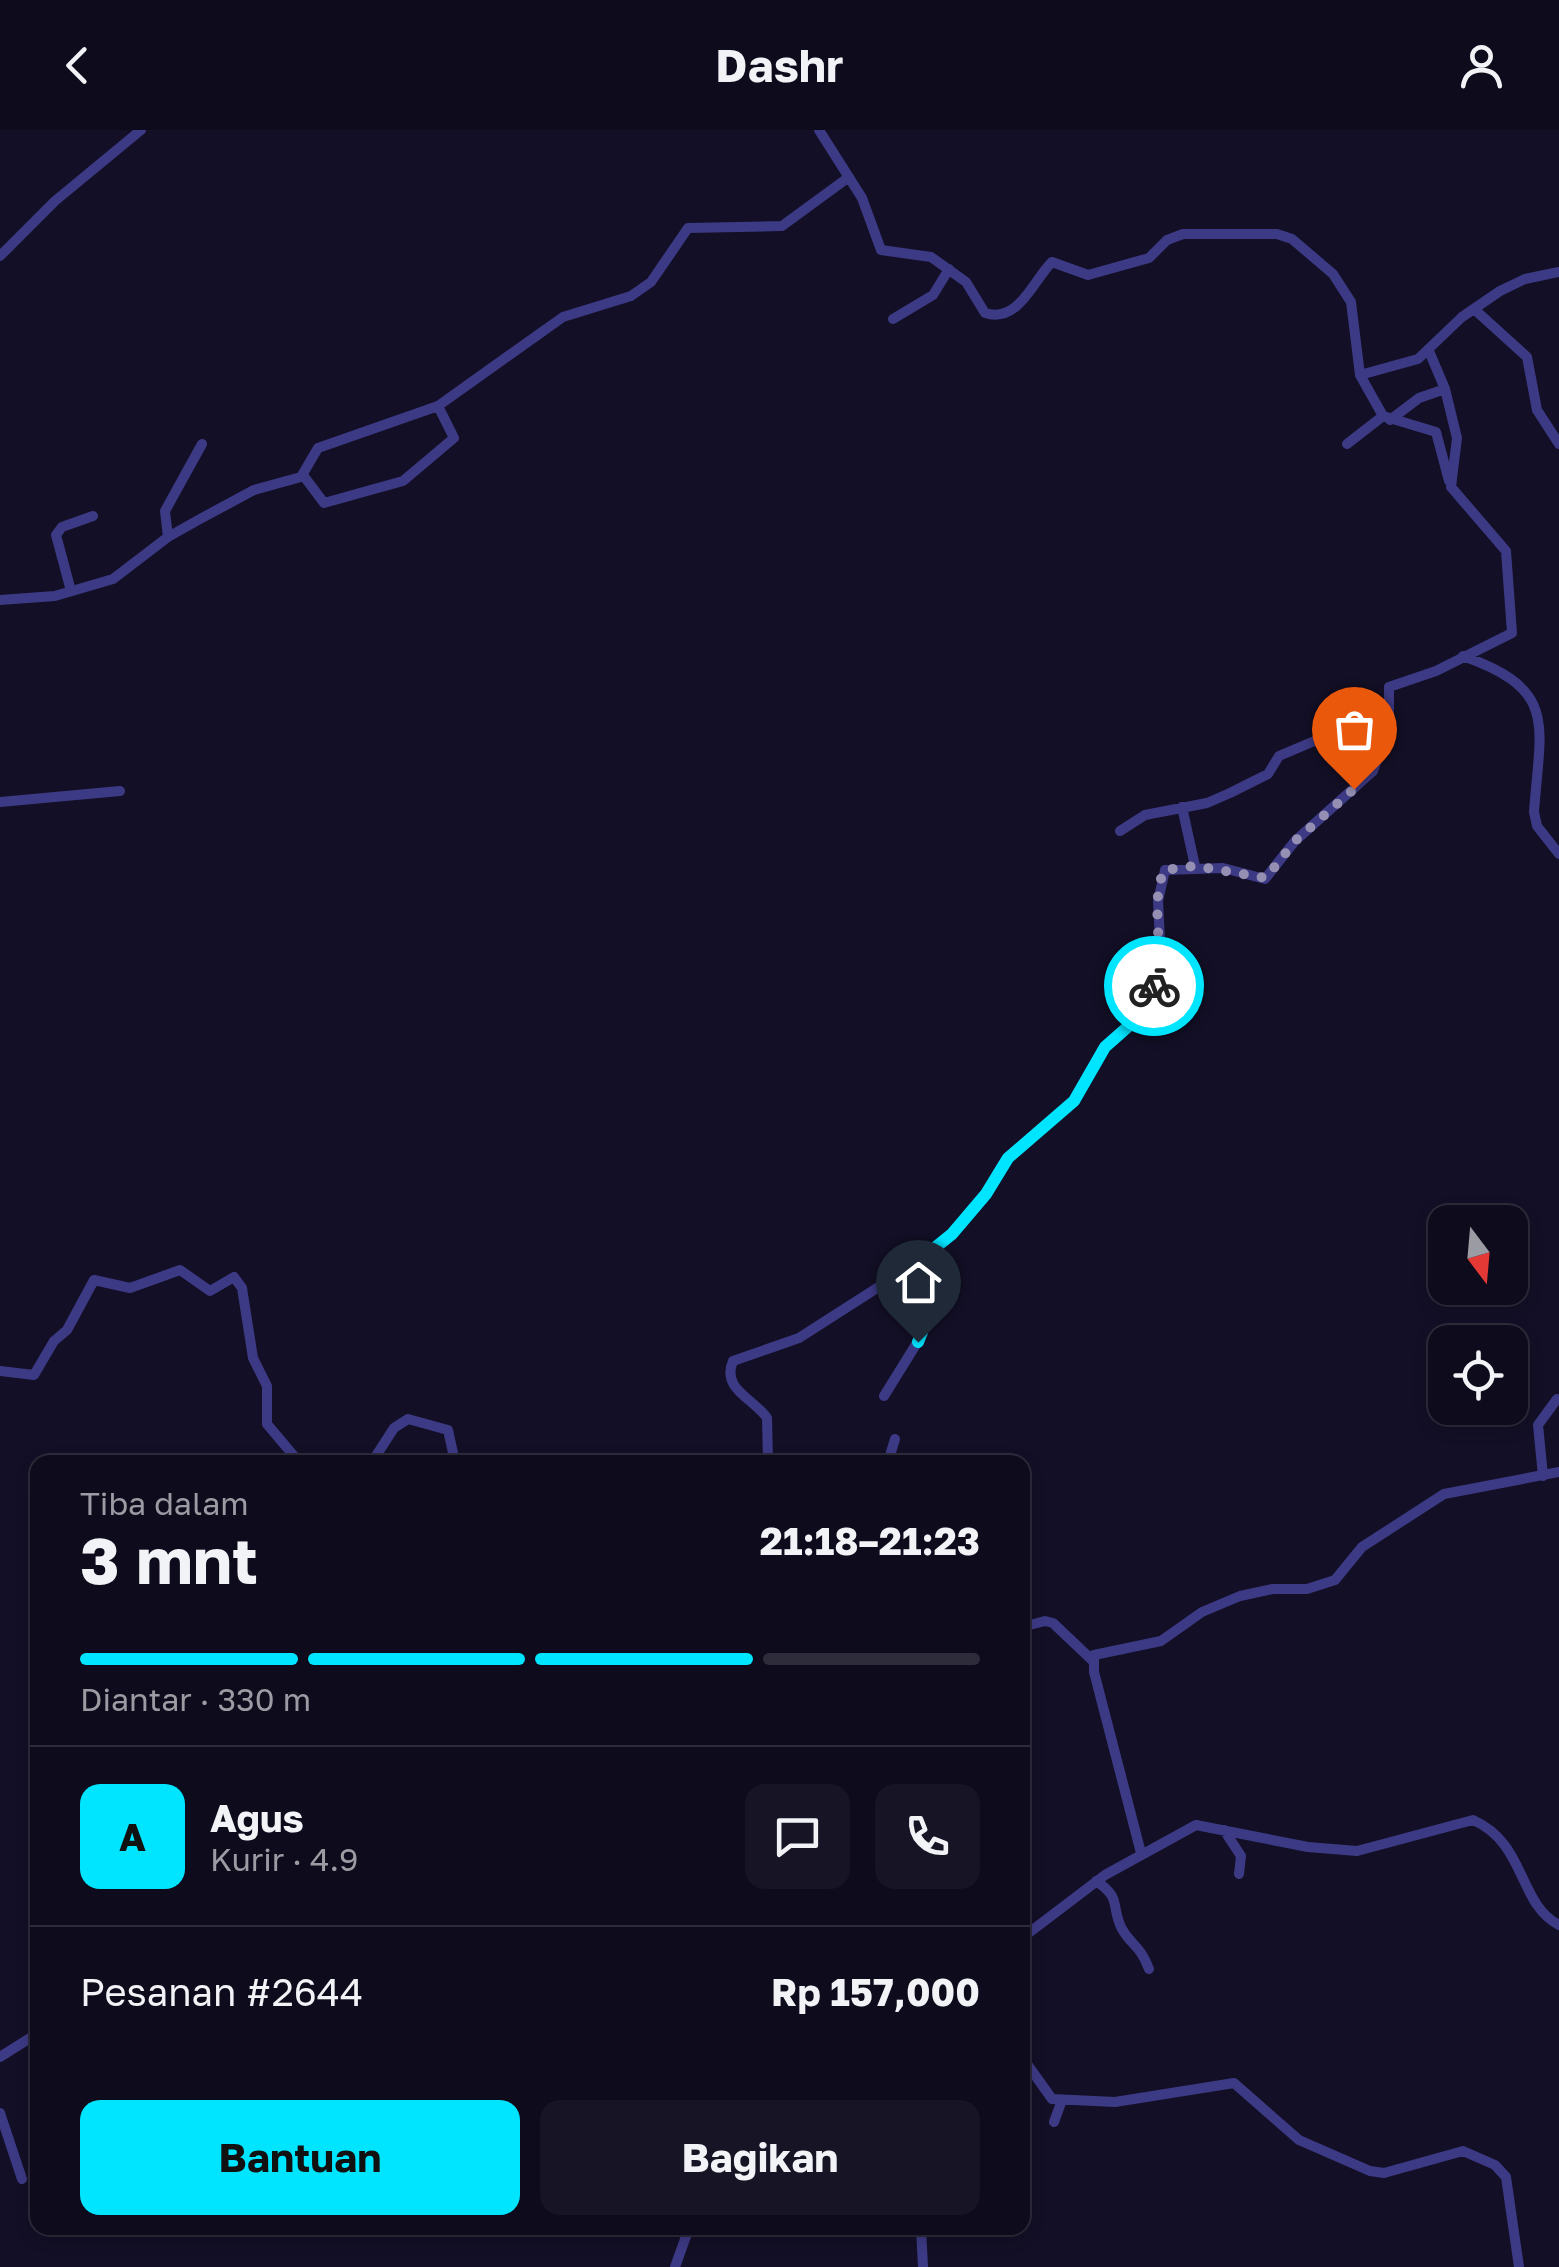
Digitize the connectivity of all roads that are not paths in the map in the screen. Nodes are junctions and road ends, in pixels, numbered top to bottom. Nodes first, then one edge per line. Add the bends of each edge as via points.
1 (141, 130) edge
2 (819, 130) edge
3 (849, 177) junction
4 (0, 256) edge
5 (949, 269) junction
6 (1558, 274) edge
7 (1474, 309) junction
8 (892, 319) dead end
9 (1428, 351) junction
10 (1360, 375) junction
11 (1445, 389) junction
12 (438, 406) junction
13 (1386, 418) junction
14 (202, 444) dead end
15 (1348, 444) dead end
16 (1559, 444) edge
17 (303, 475) junction
18 (1450, 482) junction
19 (93, 516) dead end
20 (168, 538) junction
21 (71, 591) junction
22 (0, 600) edge
23 (1463, 656) junction
24 (1364, 720) junction
25 (120, 792) dead end
26 (0, 802) edge
27 (1182, 807) junction
28 (1120, 831) dead end
29 (1559, 854) edge
30 (1195, 866) junction
31 (916, 1263) junction
32 (0, 1372) edge
33 (884, 1396) dead end
34 (1557, 1399) edge
35 (895, 1439) dead end
36 (293, 1455) edge
37 (377, 1455) edge
38 (453, 1455) edge
39 (768, 1455) edge
40 (890, 1455) edge
41 (1559, 1472) edge
42 (1543, 1476) junction
43 (1030, 1626) edge
44 (1092, 1660) junction
45 (1224, 1830) junction
46 (1141, 1854) junction
47 (1238, 1874) dead end
48 (1096, 1881) junction
49 (1559, 1925) edge
50 (1030, 1932) edge
51 (1149, 1969) dead end
52 (30, 2038) edge
53 (0, 2056) edge
54 (1030, 2070) edge
55 (1062, 2100) junction
56 (0, 2113) edge
57 (1054, 2122) dead end
58 (22, 2178) dead end
59 (686, 2235) edge
60 (921, 2235) edge
61 (675, 2267) edge
62 (923, 2267) edge
63 (1520, 2267) edge

1 - 4 street
2 - 3 street
3 - 5 street via 885,254 916,253
3 - 12 street via 782,226 685,230 641,289 563,317
5 - 8 street via 933,295
5 - 10 street via 966,282 985,314 994,316 1034,291 1052,262 1088,275 1149,258 1183,234 1278,234 1333,274 1350,302
6 - 7 street via 1525,279
7 - 9 street
7 - 16 street via 1527,357 1537,410
9 - 10 street via 1407,364
9 - 11 street
10 - 13 street
11 - 13 street
11 - 18 street via 1458,446
12 - 17 street via 318,448
12 - 17 street via 454,438 402,481 324,503
13 - 15 street
13 - 18 street via 1436,432
14 - 20 street via 165,511
17 - 20 street via 254,490
18 - 23 street via 1508,558 1512,632
19 - 21 street via 56,535
20 - 21 street via 121,576
21 - 22 street
23 - 24 street via 1389,687 1391,708
23 - 29 street via 1517,680 1539,709 1544,752 1534,812
24 - 27 street via 1280,756 1268,774 1230,794
24 - 30 street via 1377,760 1373,771 1295,841 1266,878
25 - 26 street
27 - 28 street via 1146,815
27 - 30 street
30 - 31 street via 1170,866 1162,875 1161,961 1140,1016 1105,1047 1074,1101 1008,1158 952,1234
31 - 33 street via 932,1292 919,1320 920,1338
31 - 39 street via 800,1338 734,1361 735,1389 767,1418
32 - 36 street via 34,1376 94,1280 130,1288 180,1270 210,1290 234,1277 266,1386 268,1424
34 - 42 street via 1538,1426
35 - 40 street
37 - 38 street via 408,1418 448,1430
41 - 42 street
42 - 44 street via 1444,1494 1362,1547 1335,1580 1240,1596 1160,1641 1104,1650
43 - 44 street via 1053,1623
44 - 46 street
45 - 46 street via 1190,1826
45 - 47 street via 1240,1856
45 - 49 street via 1358,1851 1473,1820 1498,1838 1523,1871 1540,1914
46 - 48 street
48 - 50 street
48 - 51 street via 1115,1896 1122,1927 1141,1947
52 - 53 street
54 - 55 street via 1048,2097
55 - 57 street
55 - 63 street via 1116,2102 1234,2084 1298,2140 1370,2171 1474,2153 1506,2177
56 - 58 street
59 - 61 street
60 - 62 street

